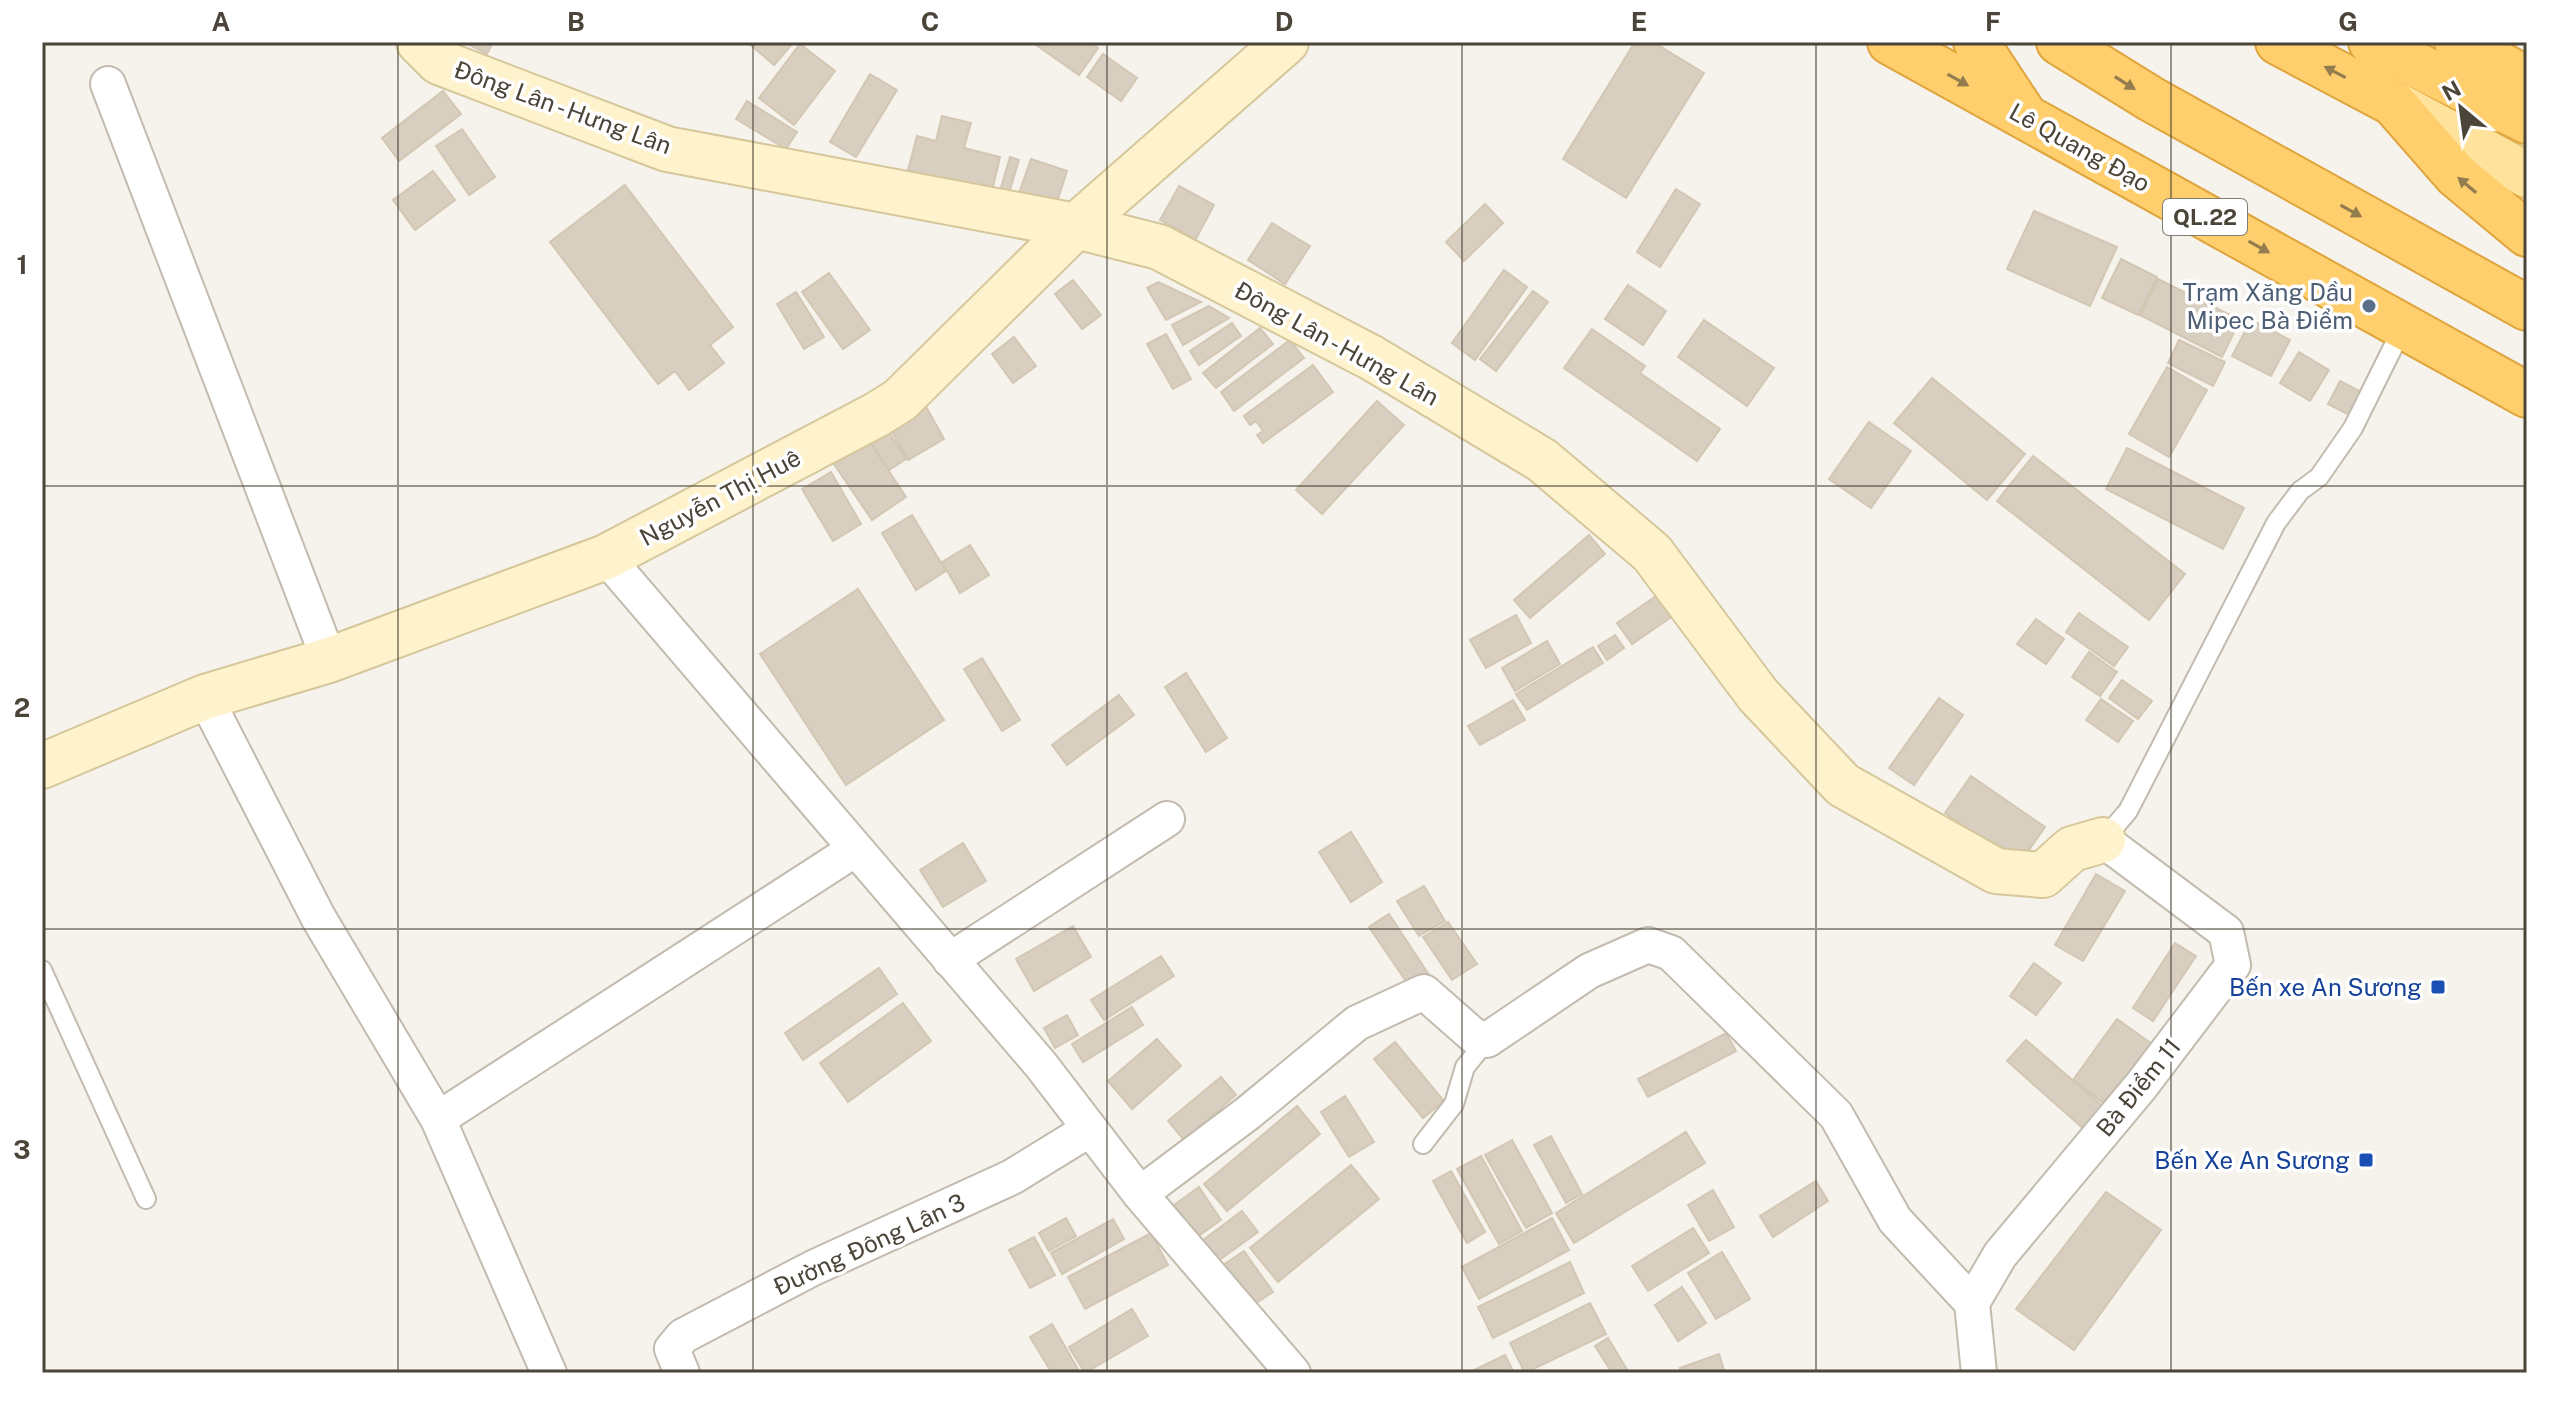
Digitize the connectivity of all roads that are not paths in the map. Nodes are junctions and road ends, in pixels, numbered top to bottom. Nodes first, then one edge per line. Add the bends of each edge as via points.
1 (419, 42) edge
2 (1286, 42) edge
3 (1890, 42) edge
4 (1976, 42) edge
5 (2059, 42) edge
6 (2278, 42) edge
7 (2457, 42) edge
8 (2381, 44) edge
9 (2527, 79) edge
10 (108, 84) dead end
11 (2393, 103) junction
12 (2026, 117) junction
13 (2527, 121) edge
14 (2527, 175) edge
15 (1076, 226) junction
16 (2527, 234) edge
17 (2527, 308) edge
18 (2403, 327) junction
19 (2524, 393) edge
20 (606, 557) junction
21 (329, 660) junction
22 (205, 697) junction
23 (42, 766) edge
24 (1167, 819) dead end
25 (2103, 840) junction
26 (854, 850) junction
27 (950, 960) junction
28 (42, 970) edge
29 (1487, 1040) junction
30 (438, 1119) junction
31 (1090, 1129) junction
32 (1423, 1144) dead end
33 (1140, 1194) junction
34 (146, 1199) dead end
35 (1972, 1303) junction
36 (549, 1373) edge
37 (682, 1373) edge
38 (1293, 1373) edge
39 (1979, 1373) edge

1 - 15 street, Đông Lân - Hưng Lân via 439,62 667,149
2 - 15 street, Nguyễn Thị Huê
3 -> 12 highway, Lê Quang Đạo / QL.22
4 - 12 highway
5 -> 17 highway via 2151,99
11 -> 6 highway
7 - 9 highway
8 - 13 highway
10 - 21 street
11 - 14 main road
16 -> 11 highway via 2456,175
12 -> 18 highway, Lê Quang Đạo / QL.22
15 - 20 street, Nguyễn Thị Huê via 900,400
15 - 25 street, Đông Lân - Hưng Lân via 1159,247 1372,358 1542,460 1652,553 1758,695 1843,785 1996,871 2043,875 2072,849
18 - 19 highway, Lê Quang Đạo / QL.22
18 - 25 lane via 2353,428 2319,477 2300,491 2276,523 2128,811
20 - 21 street, Nguyễn Thị Huê
20 - 26 street
21 - 22 street, Nguyễn Thị Huê
22 - 23 street, Nguyễn Thị Huê
22 - 30 street via 318,917
24 - 27 street
25 - 35 street, Bà Điểm 11 via 2226,932 2233,965 2141,1086 2000,1255
26 - 27 street
26 - 30 street
27 - 31 street
28 - 34 lane
29 - 32 lane via 1465,1067 1454,1104
29 - 33 street via 1474,1036 1424,992 1357,1023
29 - 35 street via 1616,956 1648,945 1671,953 1836,1115 1895,1220
30 - 36 street
31 - 33 street
31 - 37 street, Đường Đông Lân 3 via 1012,1177 813,1268 683,1336 672,1349
33 - 38 street
35 - 39 street

